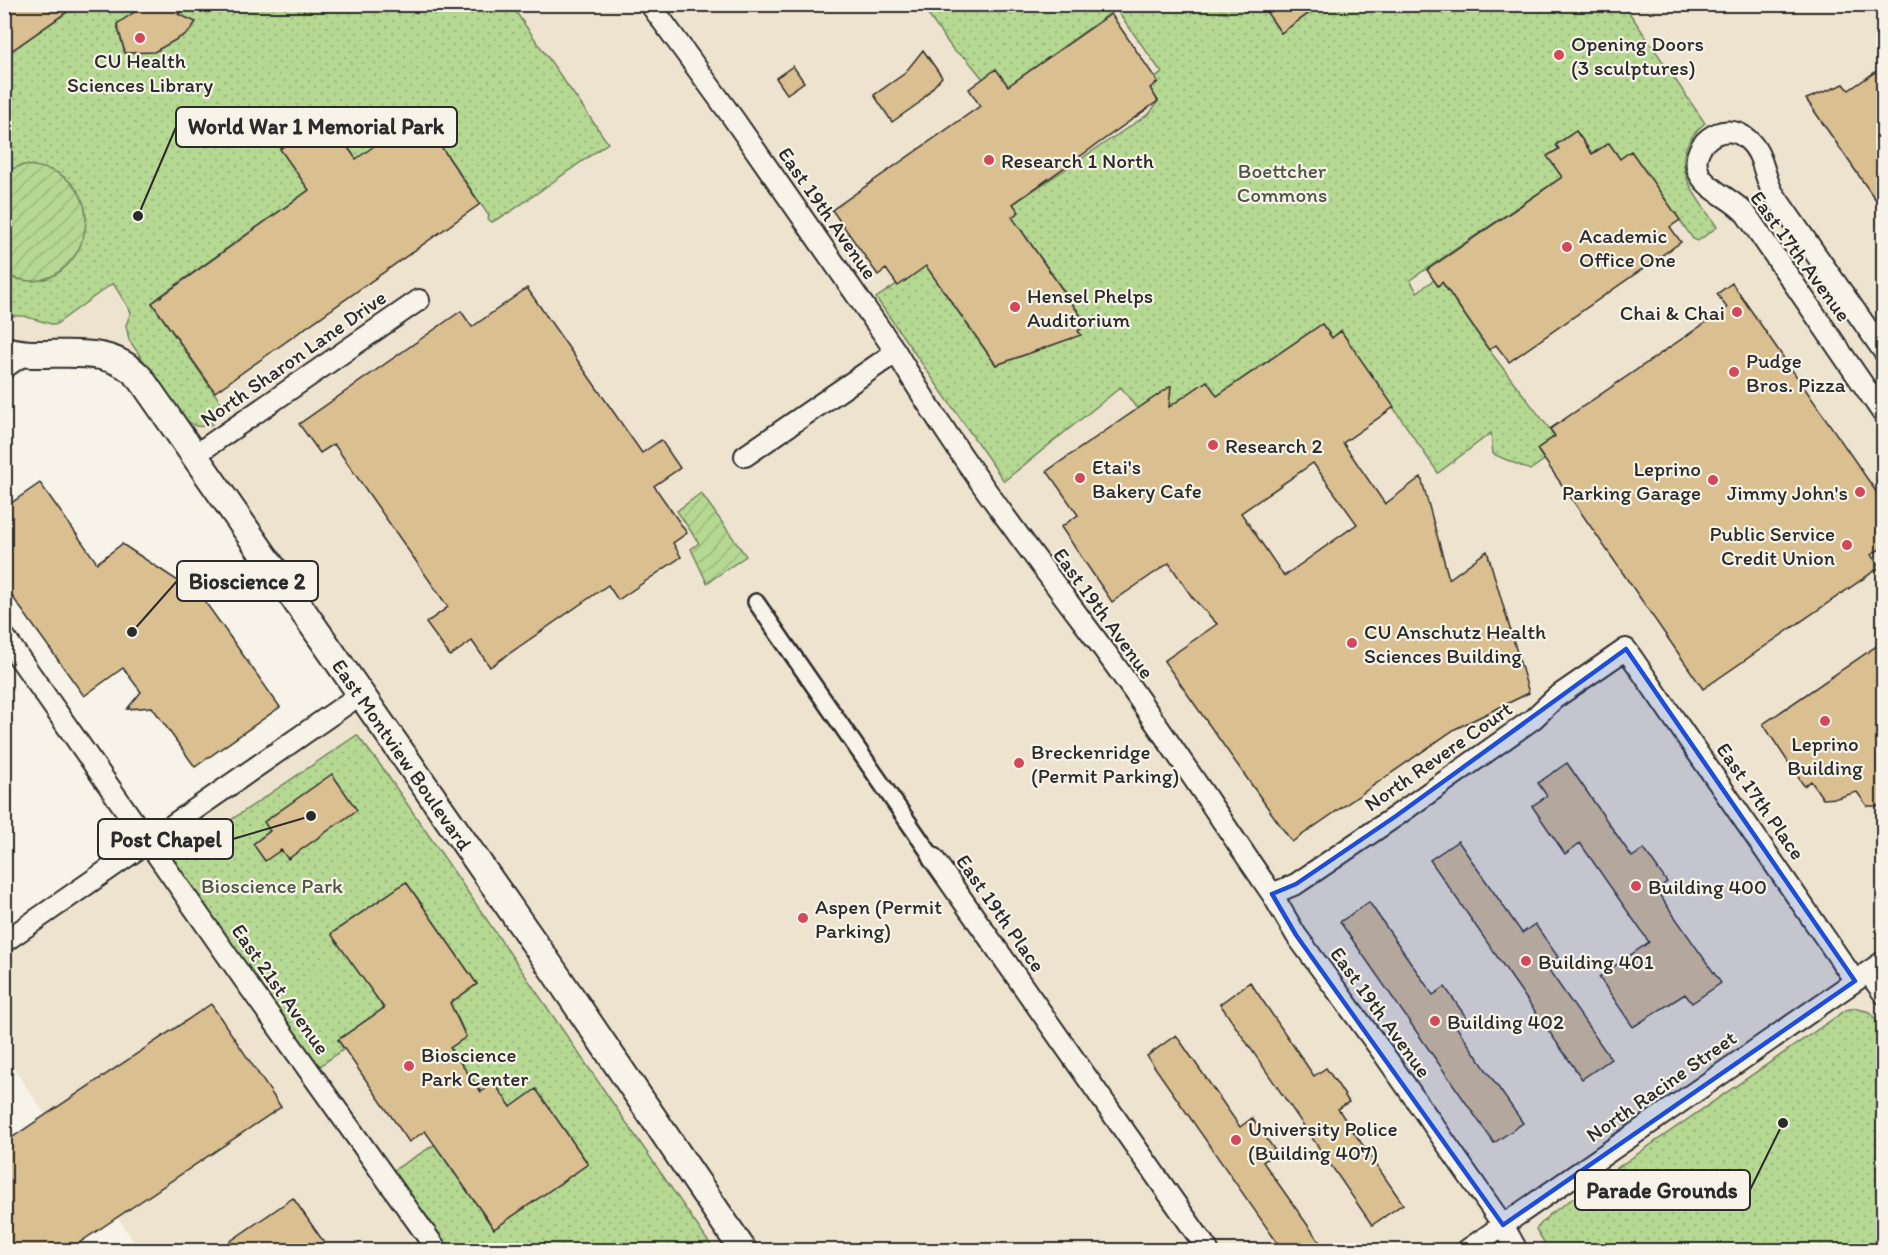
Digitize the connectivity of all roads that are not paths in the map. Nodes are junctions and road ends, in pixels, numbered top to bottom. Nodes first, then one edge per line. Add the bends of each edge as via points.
1 (650, 4) edge
2 (419, 300) dead end
3 (896, 352) junction
4 (1884, 352) edge
5 (11, 357) edge
6 (1884, 415) edge
7 (195, 455) junction
8 (745, 456) dead end
9 (756, 602) dead end
10 (4, 636) edge
11 (1626, 649) joint
12 (361, 694) junction
13 (148, 842) junction
14 (933, 858) joint
15 (1272, 894) junction
16 (4, 942) edge
17 (1869, 971) edge
18 (1884, 994) edge
19 (1503, 1226) junction
20 (437, 1251) edge
21 (743, 1251) edge
22 (1208, 1251) edge
23 (1467, 1251) edge
24 (1516, 1251) edge

1 - 3 street, East 19th Avenue
2 - 7 street, North Sharon Lane Drive
3 - 8 street
3 - 15 street, East 19th Avenue via 1012,526 1108,656
4 - 6 street, East 17th Avenue via 1773,193 1754,146 1732,131 1718,132 1708,139 1698,154 1700,175 1746,214
5 - 7 street, East Montview Boulevard via 98,355 123,363 150,390
7 - 12 street, East Montview Boulevard
9 - 14 street, East 19th Place
10 - 13 street, East 21st Avenue
11 - 15 street, North Revere Court via 1396,816 1296,884
11 - 17 street, East 17th Place
12 - 13 street
12 - 21 street, East Montview Boulevard
13 - 16 street
13 - 20 street, East 21st Avenue
14 - 22 street, East 19th Place
15 - 19 street, East 19th Avenue via 1296,935
17 - 18 street, East 17th Place
17 - 19 street, North Racine Street
19 - 23 street, North Racine Street
19 - 24 street, East 19th Avenue

